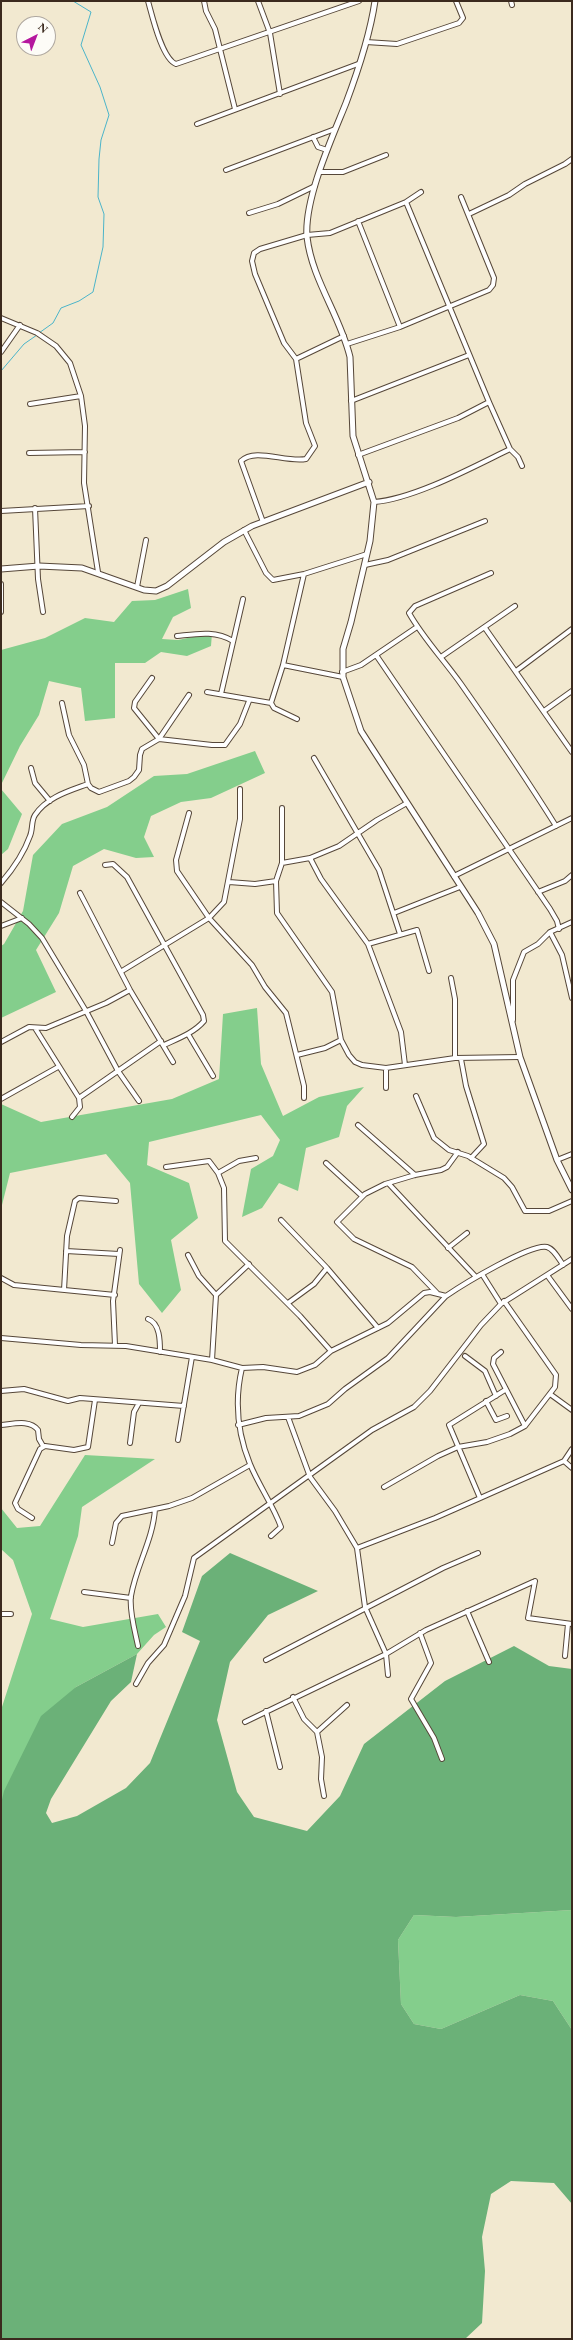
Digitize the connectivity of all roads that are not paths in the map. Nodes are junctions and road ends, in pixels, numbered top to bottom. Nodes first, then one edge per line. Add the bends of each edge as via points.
1 (148, 1) edge
2 (204, 1) edge
3 (258, 1) edge
4 (359, 1) edge
5 (375, 1) edge
6 (456, 1) edge
7 (270, 33) junction
8 (366, 42) junction
9 (221, 49) junction
10 (358, 64) junction
11 (280, 94) junction
12 (235, 109) junction
13 (197, 124) dead end
14 (335, 129) junction
15 (313, 137) junction
16 (327, 150) junction
17 (386, 155) dead end
18 (572, 159) edge
19 (226, 170) dead end
20 (319, 172) junction
21 (315, 186) junction
22 (420, 192) dead end
23 (461, 197) dead end
24 (406, 202) junction
25 (249, 213) dead end
26 (469, 214) junction
27 (358, 221) junction
28 (307, 235) junction
29 (448, 306) junction
30 (1, 318) edge
31 (20, 325) junction
32 (400, 327) junction
33 (344, 336) junction
34 (347, 344) junction
35 (1, 352) edge
36 (469, 355) junction
37 (296, 359) junction
38 (81, 396) junction
39 (351, 401) junction
40 (488, 402) junction
41 (30, 404) dead end
42 (510, 449) junction
43 (85, 452) junction
44 (29, 454) dead end
45 (358, 455) junction
46 (522, 466) dead end
47 (369, 482) junction
48 (374, 502) junction
49 (89, 506) junction
50 (35, 508) junction
51 (1, 511) edge
52 (485, 521) dead end
53 (263, 522) junction
54 (244, 530) junction
55 (146, 540) dead end
56 (367, 554) junction
57 (364, 565) junction
58 (39, 566) junction
59 (1, 569) edge
60 (98, 572) junction
61 (491, 573) dead end
62 (304, 574) junction
63 (1, 584) edge
64 (137, 586) junction
65 (243, 599) dead end
66 (515, 606) dead end
67 (1, 612) edge
68 (44, 612) dead end
69 (417, 627) junction
70 (484, 628) junction
71 (572, 629) edge
72 (177, 636) dead end
73 (233, 641) junction
74 (376, 655) junction
75 (442, 657) junction
76 (283, 666) junction
77 (516, 671) junction
78 (342, 674) junction
79 (152, 678) dead end
80 (572, 691) edge
81 (207, 692) dead end
82 (189, 694) dead end
83 (221, 694) junction
84 (249, 701) junction
85 (62, 703) dead end
86 (271, 703) junction
87 (544, 711) junction
88 (297, 719) dead end
89 (159, 739) junction
90 (572, 752) edge
91 (314, 758) dead end
92 (31, 768) dead end
93 (88, 784) junction
94 (240, 789) dead end
95 (50, 801) junction
96 (407, 803) junction
97 (282, 808) dead end
98 (189, 813) dead end
99 (572, 818) edge
100 (556, 826) junction
101 (358, 832) junction
102 (508, 850) junction
103 (310, 858) junction
104 (282, 863) junction
105 (105, 865) dead end
106 (572, 875) edge
107 (454, 876) junction
108 (276, 881) junction
109 (228, 882) junction
110 (1, 883) edge
111 (460, 887) junction
112 (538, 892) junction
113 (80, 893) dead end
114 (1, 902) edge
115 (394, 913) junction
116 (22, 918) junction
117 (209, 918) junction
118 (572, 922) edge
119 (1, 926) edge
120 (559, 929) junction
121 (550, 932) junction
122 (400, 934) junction
123 (368, 944) junction
124 (165, 945) junction
125 (122, 970) junction
126 (429, 971) dead end
127 (451, 978) dead end
128 (130, 990) junction
129 (572, 998) edge
130 (86, 1011) junction
131 (35, 1028) junction
132 (513, 1030) junction
133 (188, 1034) junction
134 (341, 1040) junction
135 (1, 1042) edge
136 (162, 1043) junction
137 (297, 1055) junction
138 (520, 1057) junction
139 (455, 1058) junction
140 (461, 1059) junction
141 (174, 1062) dead end
142 (405, 1066) junction
143 (58, 1067) junction
144 (386, 1068) junction
145 (118, 1071) junction
146 (213, 1076) dead end
147 (386, 1088) dead end
148 (416, 1096) dead end
149 (79, 1098) junction
150 (304, 1098) dead end
151 (1, 1099) edge
152 (139, 1101) dead end
153 (72, 1117) dead end
154 (358, 1125) dead end
155 (458, 1152) junction
156 (572, 1154) edge
157 (256, 1158) dead end
158 (471, 1158) junction
159 (557, 1160) junction
160 (326, 1163) dead end
161 (166, 1167) dead end
162 (218, 1173) junction
163 (415, 1175) junction
164 (389, 1184) junction
165 (572, 1190) edge
166 (362, 1196) junction
167 (116, 1201) dead end
168 (572, 1201) edge
169 (281, 1220) dead end
170 (467, 1233) dead end
171 (448, 1248) junction
172 (66, 1251) junction
173 (188, 1255) dead end
174 (572, 1259) edge
175 (249, 1264) junction
176 (563, 1265) junction
177 (328, 1268) junction
178 (482, 1274) junction
179 (546, 1275) junction
180 (476, 1277) junction
181 (1, 1278) edge
182 (64, 1290) junction
183 (437, 1293) junction
184 (115, 1295) junction
185 (216, 1295) junction
186 (446, 1296) junction
187 (503, 1303) junction
188 (288, 1304) junction
189 (572, 1309) edge
190 (148, 1319) dead end
191 (378, 1328) junction
192 (1, 1338) edge
193 (115, 1345) junction
194 (332, 1351) junction
195 (160, 1352) junction
196 (501, 1352) dead end
197 (465, 1356) dead end
198 (192, 1357) junction
199 (212, 1360) junction
200 (242, 1368) junction
201 (505, 1390) junction
202 (1, 1391) edge
203 (550, 1394) junction
204 (496, 1396) junction
205 (486, 1401) junction
206 (95, 1402) junction
207 (139, 1403) junction
208 (184, 1406) junction
209 (572, 1410) edge
210 (507, 1416) dead end
211 (288, 1417) junction
212 (1, 1425) edge
213 (238, 1425) junction
214 (525, 1426) junction
215 (178, 1440) dead end
216 (130, 1443) dead end
217 (43, 1446) junction
218 (458, 1447) junction
219 (572, 1449) edge
220 (564, 1461) junction
221 (250, 1465) junction
222 (572, 1468) edge
223 (310, 1477) junction
224 (384, 1487) dead end
225 (480, 1498) junction
226 (271, 1502) junction
227 (155, 1509) junction
228 (32, 1518) dead end
229 (271, 1536) dead end
230 (112, 1542) dead end
231 (357, 1548) junction
232 (478, 1553) dead end
233 (84, 1592) dead end
234 (131, 1598) junction
235 (365, 1607) junction
236 (467, 1611) junction
237 (1, 1614) edge
238 (11, 1614) dead end
239 (570, 1624) edge
240 (420, 1633) junction
241 (138, 1646) dead end
242 (386, 1654) junction
243 (565, 1656) dead end
244 (266, 1660) dead end
245 (489, 1662) dead end
246 (388, 1675) dead end
247 (136, 1684) dead end
248 (293, 1697) junction
249 (347, 1705) dead end
250 (266, 1711) junction
251 (245, 1722) dead end
252 (317, 1732) junction
253 (442, 1759) dead end
254 (280, 1767) dead end
255 (324, 1796) dead end

1 - 9 street via 160,40 173,63 180,64
2 - 9 street
3 - 7 street
4 - 7 street
5 - 8 street
6 - 8 street via 463,18 459,23 397,44
7 - 9 street
7 - 11 street
8 - 10 street
9 - 12 street
10 - 11 street
10 - 14 street
11 - 12 street
12 - 13 street
14 - 15 street
14 - 16 street
15 - 16 street via 318,147
15 - 19 street
16 - 20 street
17 - 20 street via 343,172
18 - 26 street via 509,195
20 - 21 street
21 - 25 street via 278,204
21 - 28 street
22 - 24 street
23 - 26 street
24 - 27 street
24 - 29 street
26 - 29 street via 494,283 489,290
27 - 28 street via 323,235
27 - 32 street
28 - 33 street via 317,277
28 - 37 street via 260,249 254,253 252,261 284,343
29 - 32 street
29 - 36 street
30 - 31 street
31 - 35 street
31 - 38 street via 56,346 70,363
32 - 34 street
33 - 34 street
33 - 37 street
34 - 39 street via 350,357
36 - 39 street
36 - 40 street
37 - 53 street via 306,423 315,446 308,457 298,461 274,458 265,454 254,454 241,461
38 - 41 street
38 - 43 street
39 - 45 street via 353,436
40 - 42 street
40 - 45 street via 458,418
42 - 46 street
42 - 48 street via 443,480 389,501
43 - 44 street
43 - 49 street via 84,483
45 - 47 street
47 - 48 street
47 - 53 street
48 - 56 street via 373,525
49 - 50 street
49 - 60 street
50 - 51 street
50 - 58 street
52 - 57 street via 388,560
53 - 54 street
54 - 62 street via 271,579
54 - 64 street via 224,542 163,589 150,591
55 - 64 street
56 - 57 street
56 - 62 street
57 - 78 street via 343,649
58 - 59 street
58 - 60 street via 72,566
58 - 68 street via 38,579
60 - 64 street
61 - 69 street via 412,608 409,613
62 - 76 street
63 - 67 street
65 - 73 street
66 - 70 street
69 - 74 street
69 - 75 street
70 - 75 street
70 - 77 street
71 - 77 street
72 - 73 street via 204,633 225,636
73 - 83 street
74 - 78 street
74 - 102 street
75 - 100 street
76 - 78 street
76 - 86 street
77 - 87 street
78 - 96 street via 360,731
79 - 89 street via 135,702 134,708
80 - 87 street
81 - 83 street
82 - 89 street
83 - 84 street
84 - 86 street
84 - 89 street via 240,724 225,745
85 - 93 street via 69,735 84,765
86 - 88 street via 274,708
87 - 90 street
89 - 93 street via 142,749 139,770 129,781 99,792 95,792
91 - 101 street
92 - 95 street via 34,783
93 - 95 street
94 - 109 street via 240,819
95 - 110 street via 34,816 30,836 18,860
96 - 101 street
96 - 107 street
97 - 104 street
98 - 117 street via 176,868
99 - 100 street
100 - 102 street
101 - 103 street via 339,846
101 - 115 street via 382,877
102 - 107 street
102 - 112 street
103 - 104 street
103 - 123 street via 321,879
104 - 108 street
105 - 124 street via 112,864 127,876
106 - 112 street via 565,881
107 - 111 street
108 - 109 street via 255,884
108 - 134 street via 277,913 332,992
109 - 117 street via 224,902
111 - 115 street
111 - 132 street via 478,913 494,944
112 - 120 street via 557,921
113 - 125 street
114 - 116 street
115 - 122 street
116 - 119 street
116 - 130 street via 36,930 49,948
117 - 124 street
117 - 137 street via 252,965 265,987 280,1002 286,1013
118 - 120 street
120 - 121 street
121 - 129 street via 562,955
121 - 132 street via 538,944 524,952 513,980
122 - 123 street
122 - 126 street via 418,931
123 - 142 street via 401,1032
124 - 125 street
124 - 133 street via 203,1015 204,1022
125 - 128 street
127 - 139 street via 455,999
128 - 130 street via 106,1004
128 - 136 street
130 - 131 street via 46,1028
130 - 145 street
131 - 135 street via 23,1030
131 - 143 street
132 - 138 street
133 - 136 street
133 - 146 street
134 - 137 street via 325,1048
134 - 144 street via 355,1062
136 - 141 street
136 - 145 street
137 - 150 street
138 - 140 street
138 - 159 street
139 - 140 street
139 - 142 street
140 - 158 street via 466,1086 484,1144
142 - 144 street
143 - 149 street
143 - 151 street
144 - 147 street
145 - 149 street
145 - 152 street
148 - 155 street via 434,1138 449,1150
149 - 153 street via 80,1107
154 - 163 street
155 - 158 street
155 - 163 street via 447,1167
156 - 159 street
157 - 162 street via 239,1161
158 - 168 street via 508,1182 525,1211 549,1211
159 - 165 street
160 - 166 street
161 - 162 street via 208,1160
162 - 175 street via 224,1188 225,1241
163 - 164 street
164 - 166 street
164 - 171 street
166 - 183 street via 337,1222 354,1239 412,1267
167 - 172 street via 76,1199
169 - 177 street
170 - 171 street
171 - 180 street
172 - 182 street
172 - 184 street via 120,1252
173 - 185 street via 199,1276
174 - 176 street
175 - 185 street
175 - 188 street
176 - 178 street via 552,1250 547,1247 536,1248
176 - 179 street
177 - 188 street via 314,1284
177 - 191 street
178 - 180 street
178 - 187 street
179 - 187 street
179 - 189 street
180 - 186 street
181 - 182 street via 14,1285
182 - 184 street
183 - 186 street
183 - 191 street via 424,1293 401,1314
184 - 193 street
185 - 199 street
186 - 211 street via 384,1362 359,1378 328,1404 306,1414
187 - 203 street via 556,1375 555,1387
187 - 223 street via 477,1330 430,1391 414,1407 372,1430
188 - 194 street
190 - 195 street via 155,1324 160,1340
191 - 194 street
192 - 193 street via 81,1345
193 - 195 street
194 - 200 street via 315,1365 297,1372 263,1367
195 - 198 street
196 - 201 street via 492,1360
197 - 204 street via 485,1371
198 - 199 street
198 - 208 street
199 - 200 street
200 - 213 street via 236,1397
201 - 204 street
201 - 214 street
202 - 206 street via 24,1389 64,1401 76,1398
203 - 209 street
203 - 214 street
204 - 205 street
205 - 210 street via 496,1420
205 - 218 street via 449,1425
206 - 207 street
206 - 217 street via 88,1447 74,1450
207 - 208 street
207 - 216 street via 134,1412
208 - 215 street
211 - 213 street
211 - 223 street
212 - 217 street via 23,1422 31,1424 38,1430
213 - 221 street
214 - 218 street via 487,1442
217 - 228 street via 15,1503 18,1509
218 - 224 street
218 - 225 street
219 - 220 street
220 - 222 street
220 - 225 street
221 - 226 street
221 - 227 street via 192,1498
223 - 226 street
223 - 231 street via 335,1511
225 - 231 street
226 - 229 street via 281,1527
226 - 247 street via 194,1558 184,1596 164,1645
227 - 230 street via 120,1517
227 - 234 street via 153,1530
231 - 235 street
232 - 235 street via 443,1568 381,1602
233 - 234 street
234 - 241 street
235 - 242 street
235 - 244 street
236 - 239 street via 535,1581 528,1618
236 - 240 street
236 - 245 street
237 - 238 street
239 - 243 street
240 - 242 street
240 - 253 street via 431,1663 411,1699 434,1738
242 - 246 street
242 - 248 street
248 - 250 street
248 - 252 street via 304,1719
249 - 252 street
250 - 251 street
250 - 254 street
252 - 255 street via 322,1757 321,1778

